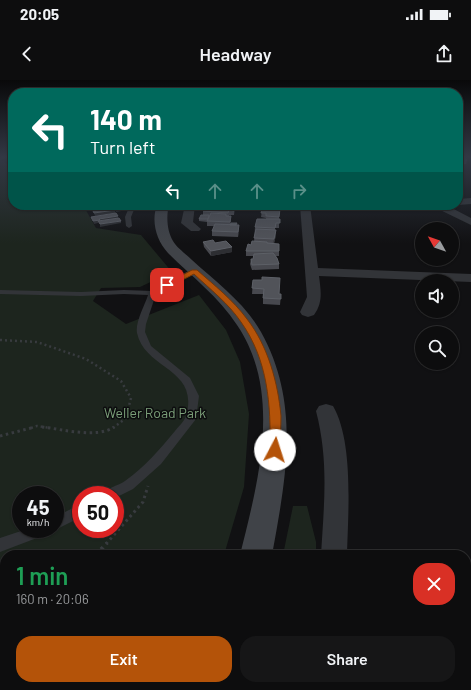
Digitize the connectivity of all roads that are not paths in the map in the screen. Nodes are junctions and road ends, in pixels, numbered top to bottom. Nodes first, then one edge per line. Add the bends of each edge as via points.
1 (131, 210) edge
2 (162, 210) edge
3 (189, 210) edge
4 (306, 210) edge
5 (448, 210) edge
6 (471, 222) edge
7 (129, 226) dead end
8 (195, 229) dead end
9 (195, 271) junction
10 (312, 272) junction
11 (471, 278) edge
12 (0, 292) edge
13 (153, 293) junction
14 (308, 312) dead end
15 (326, 411) dead end
16 (124, 488) edge
17 (20, 538) edge
18 (0, 545) edge
19 (257, 550) edge
20 (334, 550) edge

1 - 7 lane via 128,217
2 - 9 main road via 161,224 166,242
3 - 8 street via 187,223
4 - 10 street
5 - 6 street
9 - 13 lane
9 - 19 main road via 244,320 260,348 270,378 276,416 276,441
10 - 11 street
10 - 14 street via 314,299
12 - 13 lane
13 - 16 lane via 141,332 147,347 185,378 194,396 191,419 157,461
15 - 20 street via 333,436 337,480
17 - 18 lane

